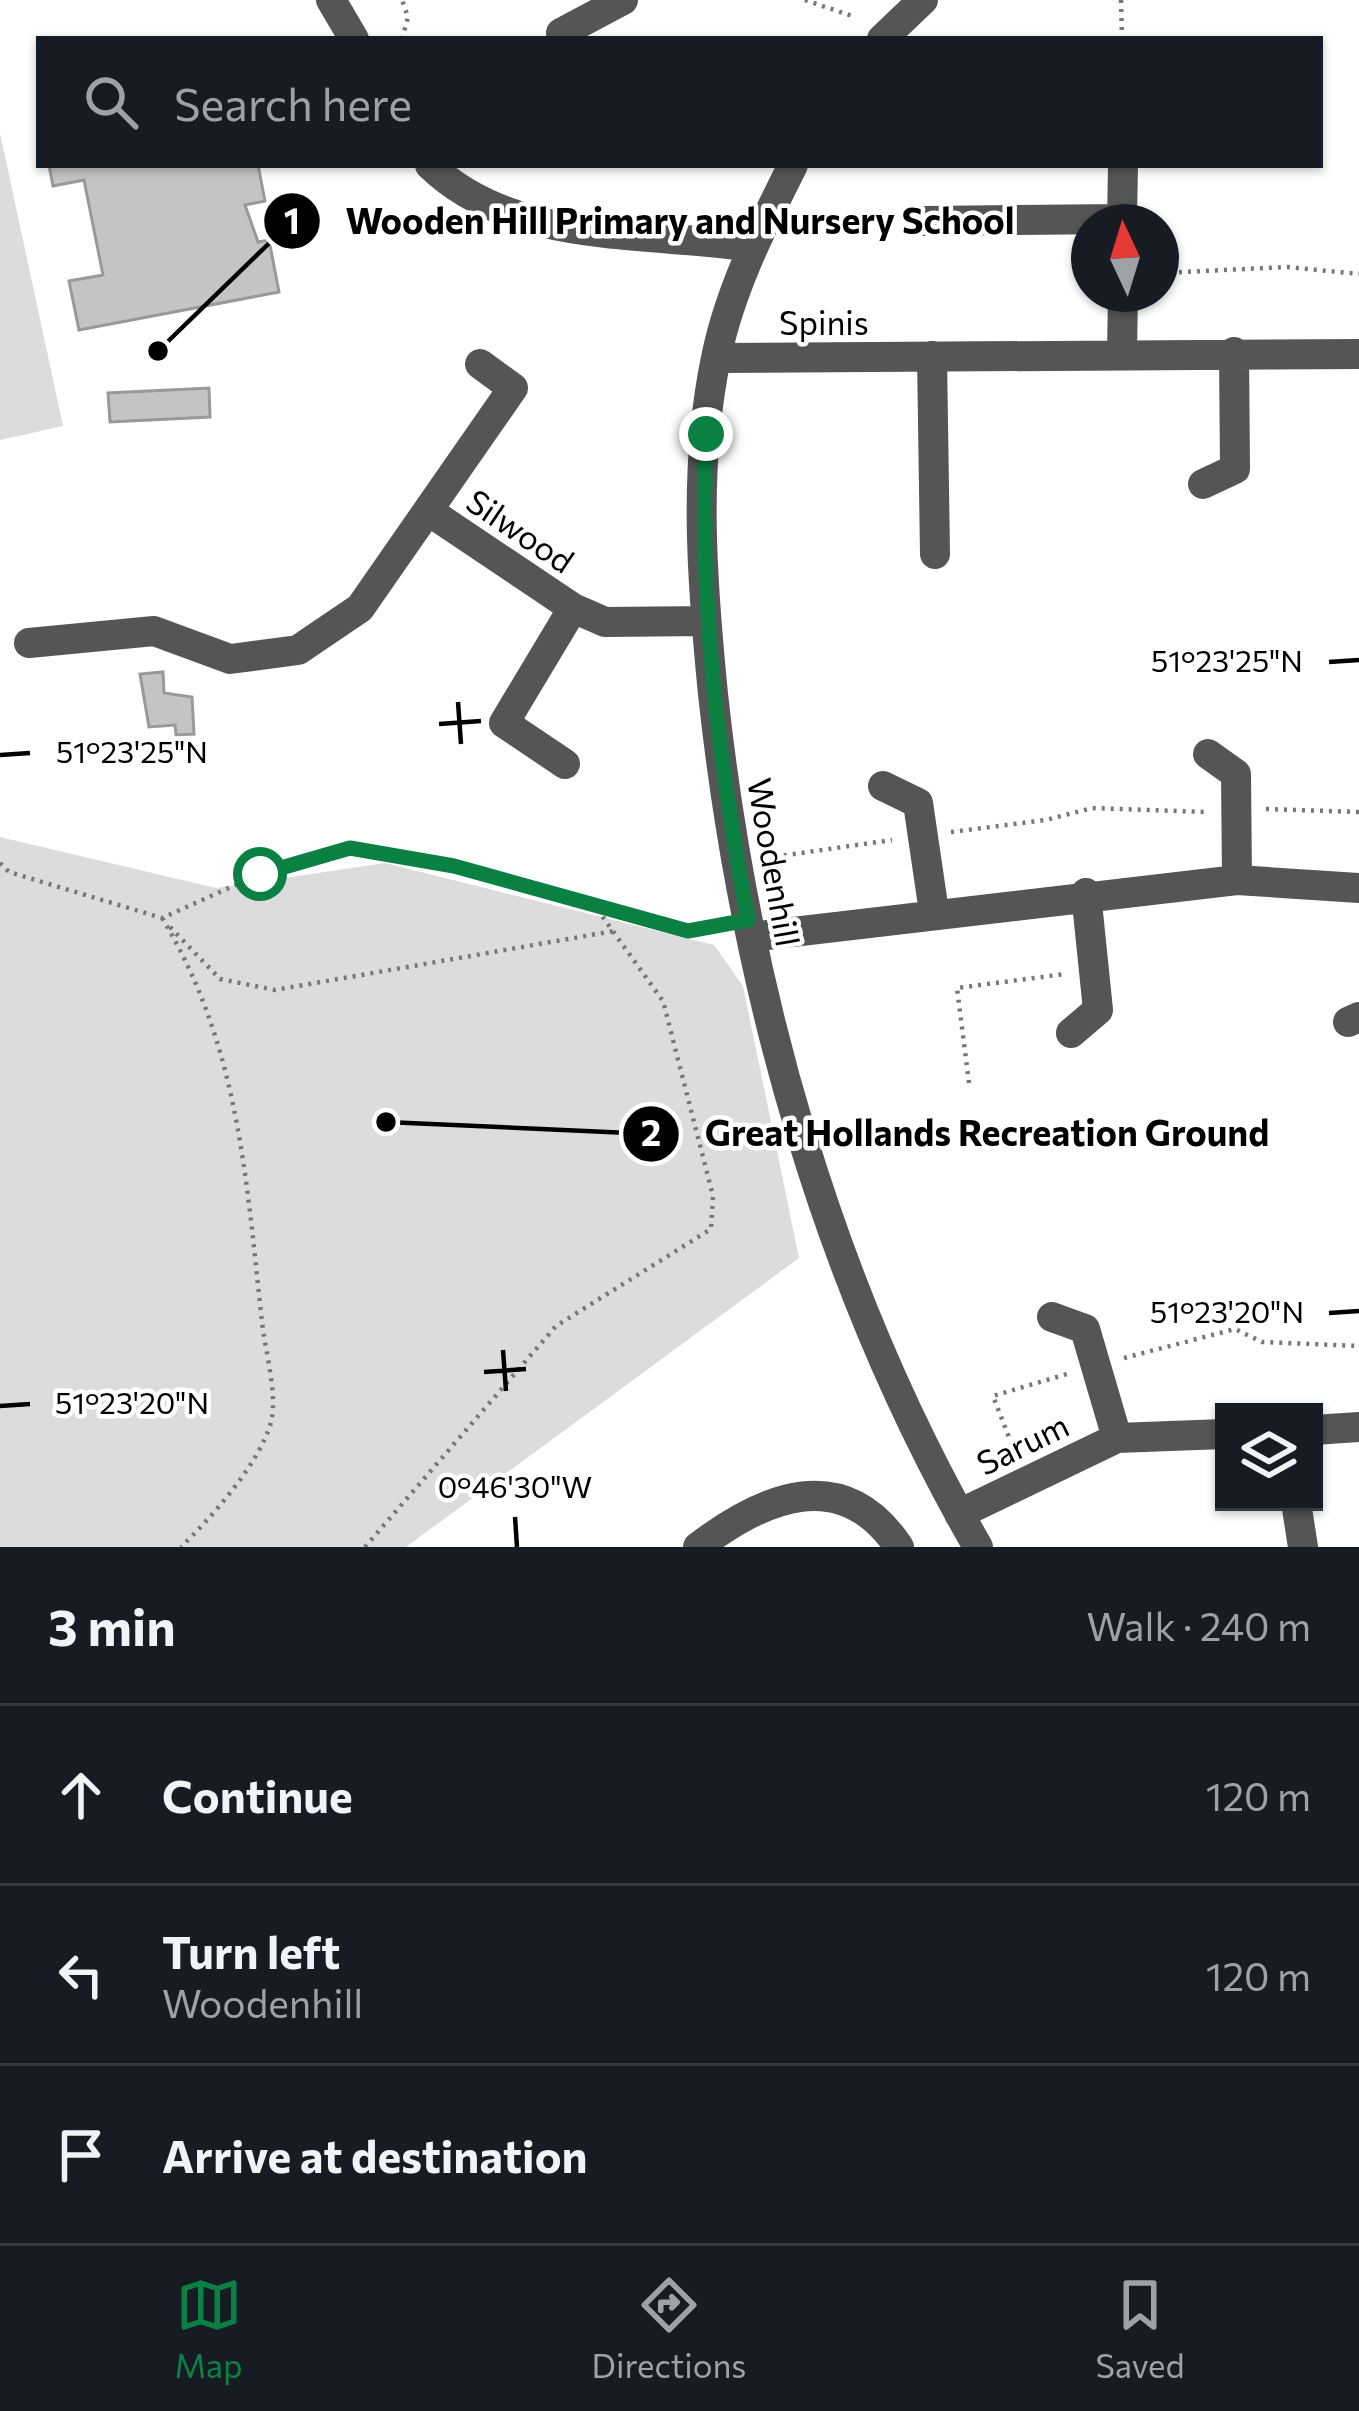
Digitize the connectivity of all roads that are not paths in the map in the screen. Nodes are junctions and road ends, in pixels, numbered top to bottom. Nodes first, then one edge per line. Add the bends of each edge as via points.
1 (331, 0) edge
2 (623, 0) edge
3 (923, 0) edge
4 (561, 33) dead end
5 (352, 36) edge
6 (885, 36) edge
7 (434, 168) edge
8 (792, 168) edge
9 (1123, 168) edge
10 (1122, 204) edge
11 (923, 221) dead end
12 (1071, 221) edge
13 (752, 247) junction
14 (1123, 312) edge
15 (1234, 352) junction
16 (1122, 354) junction
17 (1359, 354) edge
18 (932, 356) junction
19 (716, 358) junction
20 (480, 364) dead end
21 (1203, 484) dead end
22 (430, 512) junction
23 (934, 554) dead end
24 (573, 608) junction
25 (706, 622) junction
26 (29, 643) dead end
27 (1208, 754) dead end
28 (565, 764) dead end
29 (883, 786) dead end
30 (1237, 880) junction
31 (1359, 887) edge
32 (1086, 893) junction
33 (934, 912) junction
34 (749, 928) junction
35 (1071, 1033) dead end
36 (1052, 1317) dead end
37 (1359, 1427) edge
38 (1323, 1429) edge
39 (1215, 1434) edge
40 (1117, 1438) junction
41 (1297, 1511) edge
42 (959, 1514) junction
43 (698, 1547) edge
44 (899, 1547) edge
45 (978, 1547) edge
46 (1303, 1547) edge

1 - 5 street
2 - 4 street
3 - 6 street
7 - 13 street via 470,197 540,222
8 - 13 street, Woodenhill
9 - 10 street
11 - 12 street
13 - 19 street, Woodenhill
14 - 16 street
15 - 16 street, Spinis
15 - 17 street, Spinis
15 - 21 street via 1234,469
16 - 18 street, Spinis
18 - 19 street, Spinis
18 - 23 street
19 - 25 street, Woodenhill via 701,554
20 - 22 street, Silwood via 513,388
22 - 24 street, Silwood
22 - 26 street, Silwood via 359,608 298,650 230,658 154,632
24 - 25 street, Silwood via 605,622
24 - 28 street, Silwood via 505,723
25 - 34 street, Woodenhill
27 - 30 street via 1237,774
29 - 33 street via 918,803
30 - 31 street
30 - 32 street
32 - 33 street
32 - 35 street via 1098,1010
33 - 34 street
34 - 42 street, Woodenhill via 783,1077 829,1217 895,1386
36 - 40 street, Sarum via 1085,1329
37 - 38 street
39 - 40 street, Sarum
40 - 42 street, Sarum
41 - 46 street
42 - 45 street, Woodenhill
43 - 44 street via 768,1501 810,1494 850,1505

